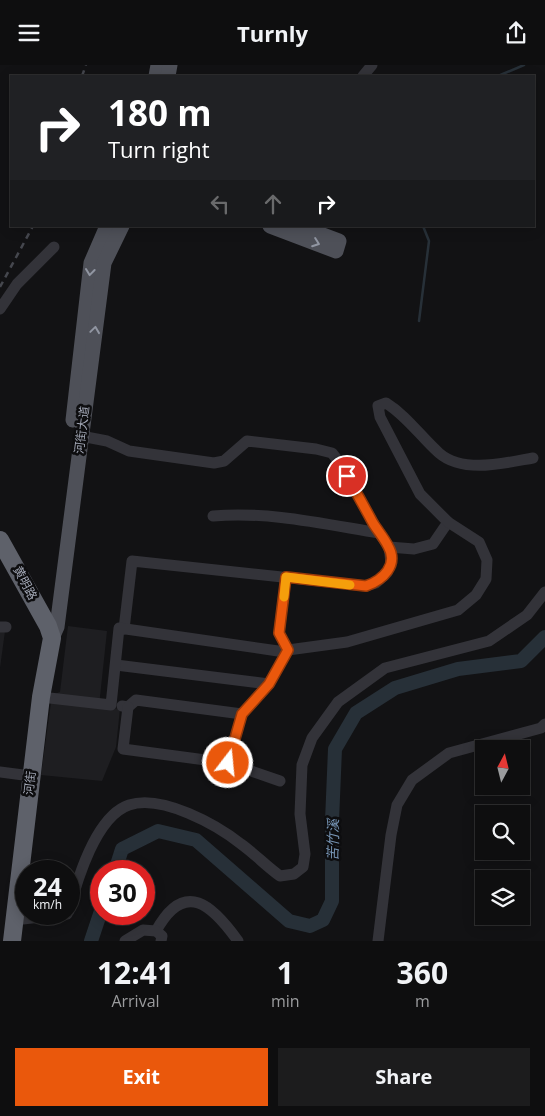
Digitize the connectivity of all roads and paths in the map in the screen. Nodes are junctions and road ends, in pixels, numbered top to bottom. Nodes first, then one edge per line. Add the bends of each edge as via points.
1 (372, 65) edge
2 (364, 75) edge
3 (107, 227) edge
4 (122, 227) edge
5 (273, 227) edge
6 (302, 227) edge
7 (54, 247) dead end
8 (0, 309) edge
9 (81, 436) junction
10 (533, 458) dead end
11 (213, 516) dead end
12 (448, 522) junction
13 (379, 533) junction
14 (0, 540) edge
15 (389, 547) junction
16 (286, 577) junction
17 (545, 592) edge
18 (124, 629) junction
19 (50, 632) junction
20 (288, 650) junction
21 (116, 665) junction
22 (269, 684) junction
23 (41, 697) junction
24 (111, 705) junction
25 (128, 707) junction
26 (242, 714) junction
27 (545, 724) edge
28 (228, 763) junction
29 (0, 773) edge
30 (31, 776) junction
31 (280, 781) dead end
32 (80, 872) edge
33 (14, 920) joint
34 (160, 936) edge
35 (12, 941) edge
36 (125, 941) edge
37 (238, 941) edge
38 (378, 941) edge

1 - 2 street
3 -> 19 main road, 河街大道 via 91,263
9 -> 4 main road, 河街大道 via 104,263
5 -> 6 main road via 336,251 339,241
7 - 8 street via 17,284
9 - 13 street via 107,441 129,451 214,463 224,461 247,441 332,453
9 - 19 main road, 河街大道 via 57,627
10 - 12 street via 470,466 441,455 398,410 386,403 378,406 380,417 420,494
11 - 13 street via 237,513 271,516
12 - 15 street via 433,544 414,549
12 - 20 street via 479,542 486,560 486,579 476,595 458,610 347,642
13 - 15 street
14 - 19 highway, 黄明路
15 - 16 street via 391,563 387,573 376,583 366,586
16 - 18 street via 132,561
16 - 20 street via 279,633
17 - 32 street via 527,615 489,641 385,669 338,702 312,738 302,765 300,814 305,853 303,867 294,874 280,876 240,843 194,815 155,803 129,805 106,822 84,859
18 - 20 street
18 - 21 street via 119,628
19 - 23 highway, 河街
20 - 22 street
21 - 22 street
21 - 24 street
22 - 26 street
23 - 24 street
23 - 30 highway, 河街
24 - 25 street
25 - 26 street via 136,700
25 - 28 street via 123,749
26 - 28 street
27 - 38 street via 541,728 449,753 412,780 397,805
28 - 31 street
29 - 30 street
30 - 33 highway, 河街
33 - 35 highway, 河街
34 - 36 street via 143,930
34 - 37 street via 164,916 178,904 191,902 208,905

